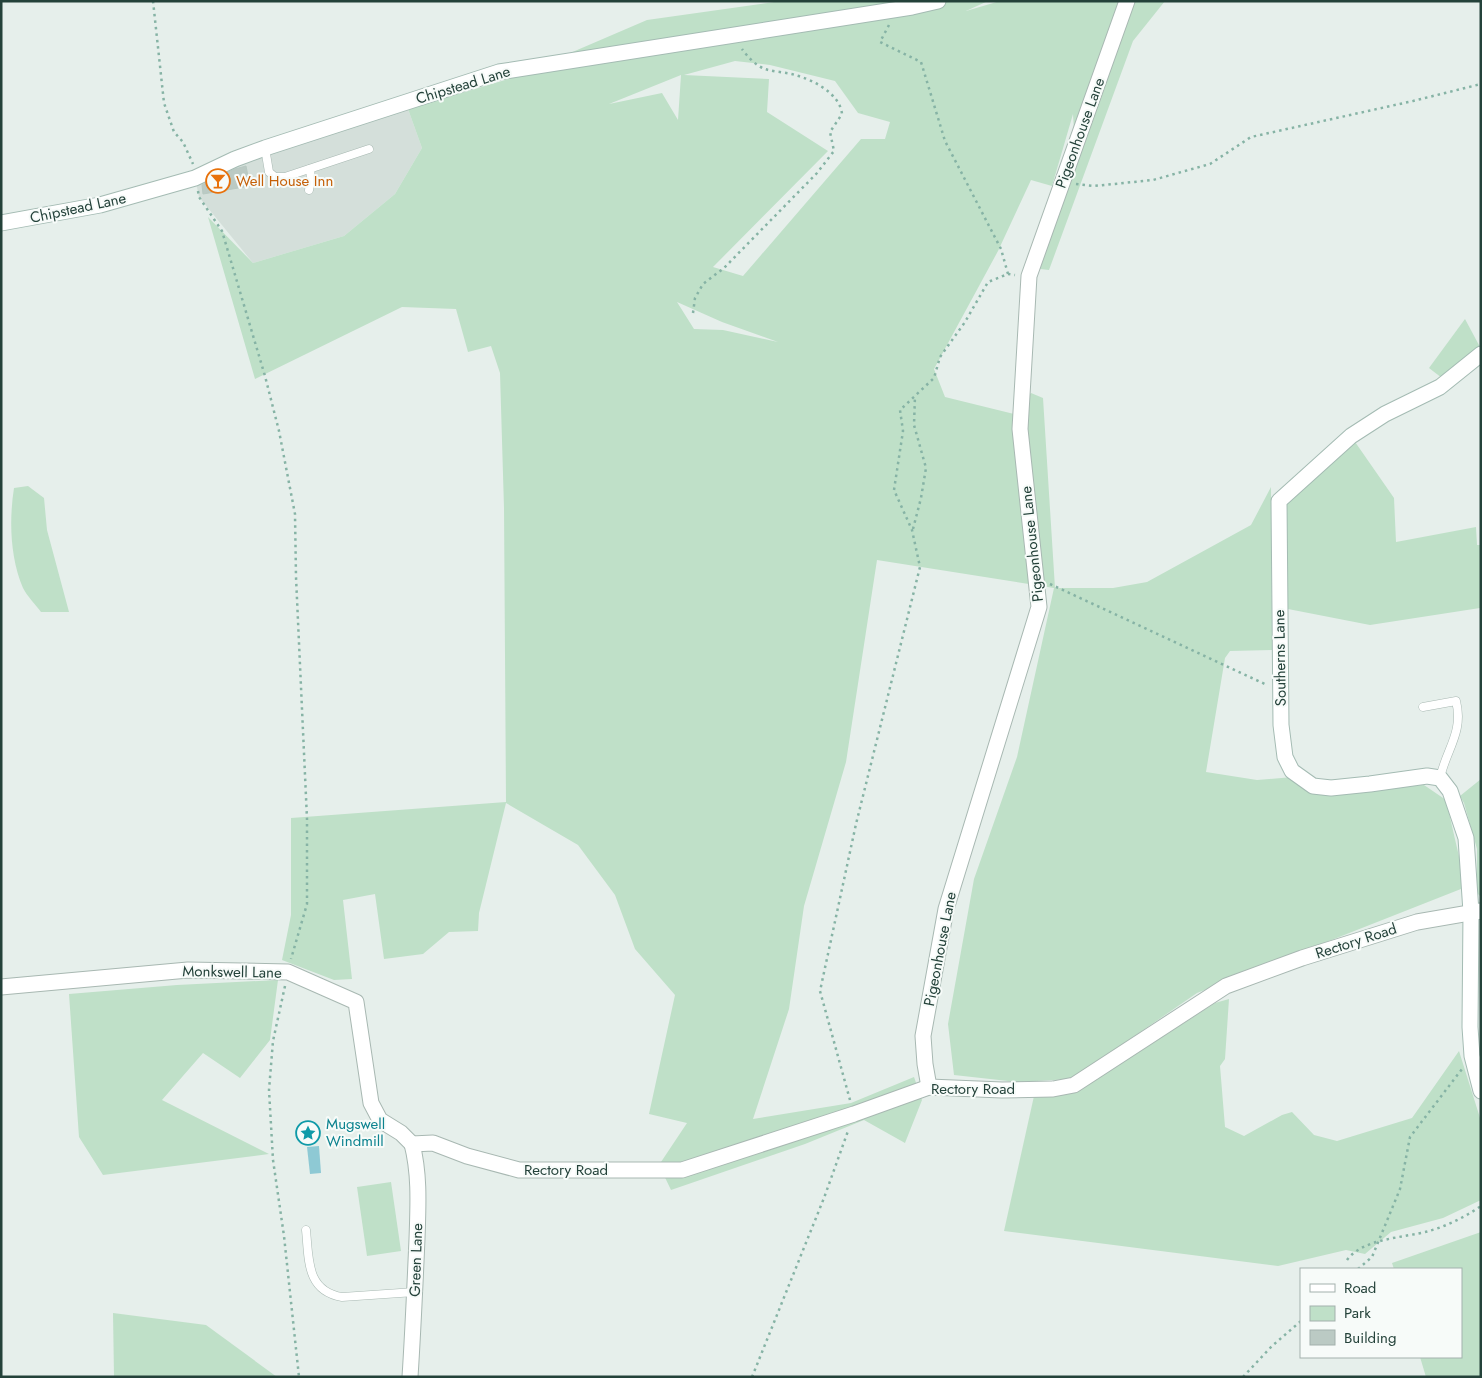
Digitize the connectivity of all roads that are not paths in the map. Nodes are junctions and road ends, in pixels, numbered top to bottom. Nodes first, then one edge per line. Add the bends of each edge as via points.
1 (938, 1) edge
2 (1127, 1) edge
3 (265, 148) junction
4 (368, 149) dead end
5 (310, 169) junction
6 (309, 190) dead end
7 (1, 223) edge
8 (1481, 354) edge
9 (1423, 707) dead end
10 (1440, 778) junction
11 (1476, 912) edge
12 (1, 987) edge
13 (930, 1087) junction
14 (1481, 1091) edge
15 (412, 1144) junction
16 (306, 1230) dead end
17 (415, 1292) junction
18 (410, 1377) edge

1 - 3 street, Chipstead Lane via 500,72
2 - 13 street, Pigeonhouse Lane via 1029,276 1020,429 1040,606 946,908 923,1036
3 - 5 lane via 269,172 275,177
3 - 7 street, Chipstead Lane via 196,178 100,205
4 - 5 lane
5 - 6 lane
8 - 10 street, Southerns Lane via 1440,386 1385,414 1351,436 1279,501 1281,725 1285,757 1292,771 1313,786 1332,788 1427,776
9 - 10 lane via 1456,701 1459,713 1456,734
10 - 11 street via 1450,791 1466,838
11 - 13 street, Rectory Road via 1435,918 1383,932 1226,986 1074,1085 1053,1089 1002,1090
11 - 14 street via 1469,966 1472,1056
12 - 15 street, Monkswell Lane via 188,970 288,972 356,1002 371,1103 380,1120
13 - 15 street, Rectory Road via 682,1170 519,1170 466,1156 433,1143
15 - 17 street, Green Lane via 418,1190
16 - 17 lane via 310,1267 316,1282 331,1295
17 - 18 street, Green Lane

